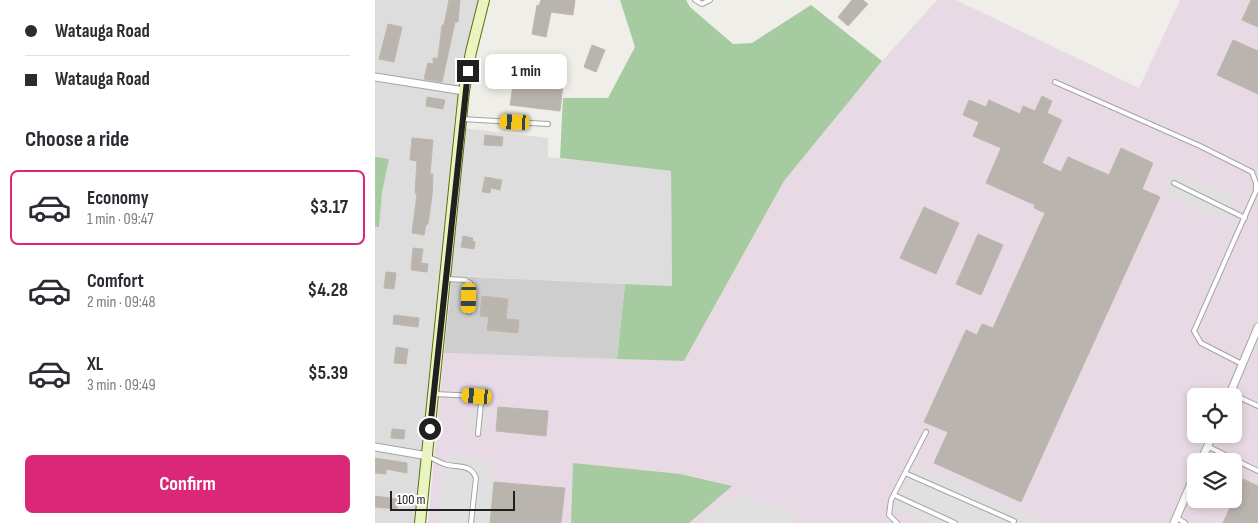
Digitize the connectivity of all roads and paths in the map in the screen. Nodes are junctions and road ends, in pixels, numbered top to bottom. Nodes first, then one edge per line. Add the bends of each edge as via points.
1 (484, 0) edge
2 (695, 0) edge
3 (710, 0) edge
4 (375, 77) edge
5 (1055, 82) dead end
6 (464, 91) junction
7 (461, 119) junction
8 (547, 124) dead end
9 (1174, 183) dead end
10 (1245, 218) junction
11 (444, 279) junction
12 (469, 312) dead end
13 (1258, 327) edge
14 (1242, 364) junction
15 (1232, 388) edge
16 (433, 394) junction
17 (1242, 400) edge
18 (1258, 406) edge
19 (926, 432) dead end
20 (478, 434) dead end
21 (1208, 443) edge
22 (1207, 446) junction
23 (375, 447) edge
24 (1204, 453) edge
25 (428, 456) junction
26 (1258, 471) edge
27 (905, 473) junction
28 (1187, 493) edge
29 (894, 495) junction
30 (1175, 520) edge
31 (1015, 522) edge
32 (420, 523) edge
33 (471, 523) edge
34 (897, 523) edge
35 (955, 523) edge
36 (1185, 523) edge

1 - 6 main road
2 - 3 lane via 702,4
4 - 6 street
5 - 10 lane via 1251,172 1256,183 1255,191
6 - 7 main road
7 - 8 lane
7 - 11 main road
9 - 10 lane
10 - 14 lane via 1194,331 1201,343
11 - 12 lane via 470,283
11 - 16 main road
13 - 14 street
14 - 15 street
16 - 20 lane via 477,396 481,403
16 - 25 main road
17 - 18 lane
19 - 27 lane
21 - 22 street
22 - 24 street
22 - 26 lane
23 - 25 street
25 - 32 main road
25 - 33 lane via 475,473
27 - 29 lane
27 - 31 lane
28 - 30 street
29 - 34 lane via 889,515
29 - 35 lane
30 - 36 lane

